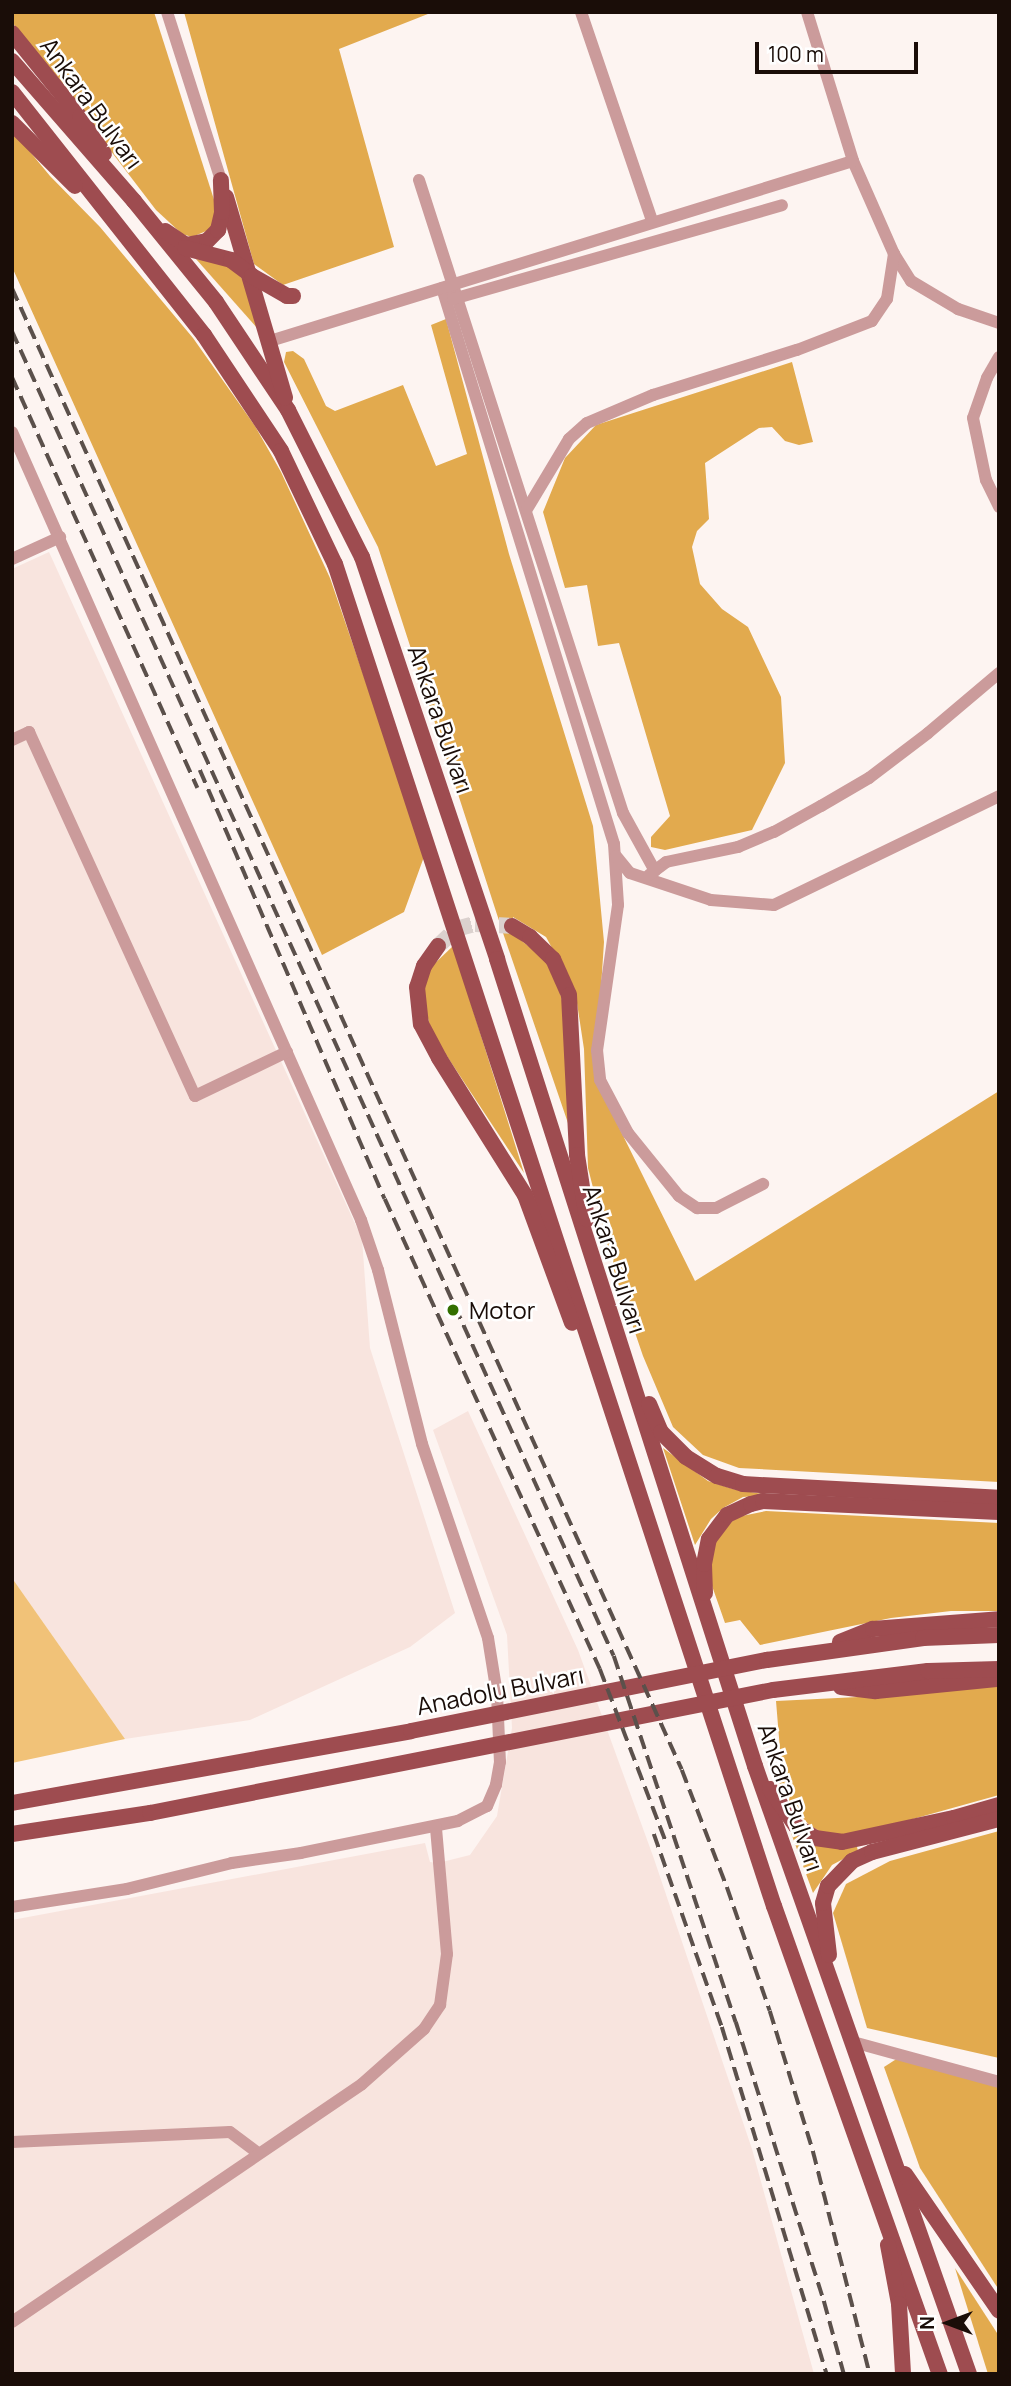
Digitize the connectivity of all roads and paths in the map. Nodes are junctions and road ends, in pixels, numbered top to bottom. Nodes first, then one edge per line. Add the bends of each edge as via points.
1 (167, 12) edge
2 (581, 12) edge
3 (807, 12) edge
4 (12, 33) edge
5 (15, 64) edge
6 (12, 92) edge
7 (12, 123) edge
8 (853, 161) junction
9 (221, 180) junction
10 (419, 180) dead end
11 (134, 201) junction
12 (782, 205) dead end
13 (652, 221) junction
14 (126, 236) junction
15 (172, 239) junction
16 (894, 254) junction
17 (252, 276) junction
18 (450, 292) junction
19 (293, 296) dead end
20 (999, 323) edge
21 (270, 341) junction
22 (999, 357) edge
23 (288, 410) junction
24 (12, 432) edge
25 (999, 507) edge
26 (527, 509) junction
27 (60, 537) junction
28 (12, 559) edge
29 (999, 673) edge
30 (12, 740) edge
31 (999, 796) edge
32 (615, 856) junction
33 (650, 874) junction
34 (512, 926) tunnel mouth
35 (438, 946) tunnel mouth
36 (287, 1052) junction
37 (763, 1184) dead end
38 (598, 1280) junction
39 (614, 1419) junction
40 (999, 1498) edge
41 (999, 1511) edge
42 (707, 1616) junction
43 (999, 1619) edge
44 (999, 1635) edge
45 (816, 1652) junction
46 (999, 1669) edge
47 (999, 1679) edge
48 (814, 1684) junction
49 (755, 1766) junction
50 (12, 1803) edge
51 (999, 1805) edge
52 (999, 1819) edge
53 (436, 1827) junction
54 (12, 1834) edge
55 (12, 1907) edge
56 (831, 1978) junction
57 (853, 2042) junction
58 (999, 2082) edge
59 (12, 2142) edge
60 (860, 2145) junction
61 (258, 2152) junction
62 (892, 2155) junction
63 (999, 2311) edge
64 (12, 2322) edge
65 (903, 2374) edge
66 (940, 2374) edge
67 (969, 2374) edge

1 - 9 street
2 - 13 street
3 - 8 street
4 - 11 main road, Ankara Bulvarı via 80,117
5 - 11 main road, Ankara Bulvarı
6 - 14 main road, Ankara Bulvarı
7 - 14 main road, Ankara Bulvarı
8 - 13 street
8 - 16 street
9 - 15 main road via 218,230 196,245
9 - 17 main road
10 - 18 street
11 - 15 main road
11 - 23 main road, Ankara Bulvarı via 216,302
12 - 18 street
13 - 18 street
14 - 39 main road, Ankara Bulvarı via 204,335 281,451 335,564
15 - 17 main road via 186,248 232,260
16 - 20 street via 911,281 958,309
16 - 26 street via 887,299 872,321 587,423 569,439
17 - 19 main road
17 - 21 main road
18 - 21 street
18 - 26 street
18 - 32 street
21 - 23 main road
22 - 25 street via 973,418 986,480
23 - 38 main road, Ankara Bulvarı via 362,557
24 - 27 street
26 - 33 street via 622,813
27 - 28 street
27 - 36 street
29 - 33 street via 869,778 821,806 738,847 666,862
30 - 36 street via 29,732 195,1096
31 - 33 street via 774,905 712,900
32 - 33 street via 630,873
32 - 37 street via 618,905 597,1050 600,1080 628,1133 679,1196 697,1208 716,1208
34 - 38 main road via 553,959 569,995 577,1155
35 - 39 main road via 420,976 421,1024 529,1204 584,1361
36 - 53 street via 379,1270 422,1444 488,1638 500,1762 496,1785 487,1806 476,1814
38 - 40 main road via 619,1312 660,1432 701,1468 743,1484 770,1487
38 - 42 main road, Ankara Bulvarı
39 - 60 main road, Ankara Bulvarı via 774,1906
41 - 42 main road via 763,1501 739,1508 719,1523 705,1552
42 - 49 main road, Ankara Bulvarı
43 - 45 main road via 873,1629
44 - 45 main road, Anadolu Bulvarı via 923,1638
45 - 50 main road, Anadolu Bulvarı
46 - 48 main road via 928,1671
47 - 48 main road via 876,1691
48 - 54 main road via 150,1812
49 - 51 main road via 796,1826 815,1838 832,1841 851,1842
49 - 56 main road, Ankara Bulvarı
52 - 56 main road via 872,1853 837,1873 823,1903
53 - 55 street via 232,1863 127,1889
53 - 61 street via 447,1954 440,2005 424,2029 362,2084
56 - 57 main road, Ankara Bulvarı
57 - 58 street
57 - 62 main road, Ankara Bulvarı
59 - 61 street via 230,2132
60 - 65 main road via 897,2293
60 - 66 main road, Ankara Bulvarı
61 - 64 street
62 - 63 main road
62 - 67 main road, Ankara Bulvarı

